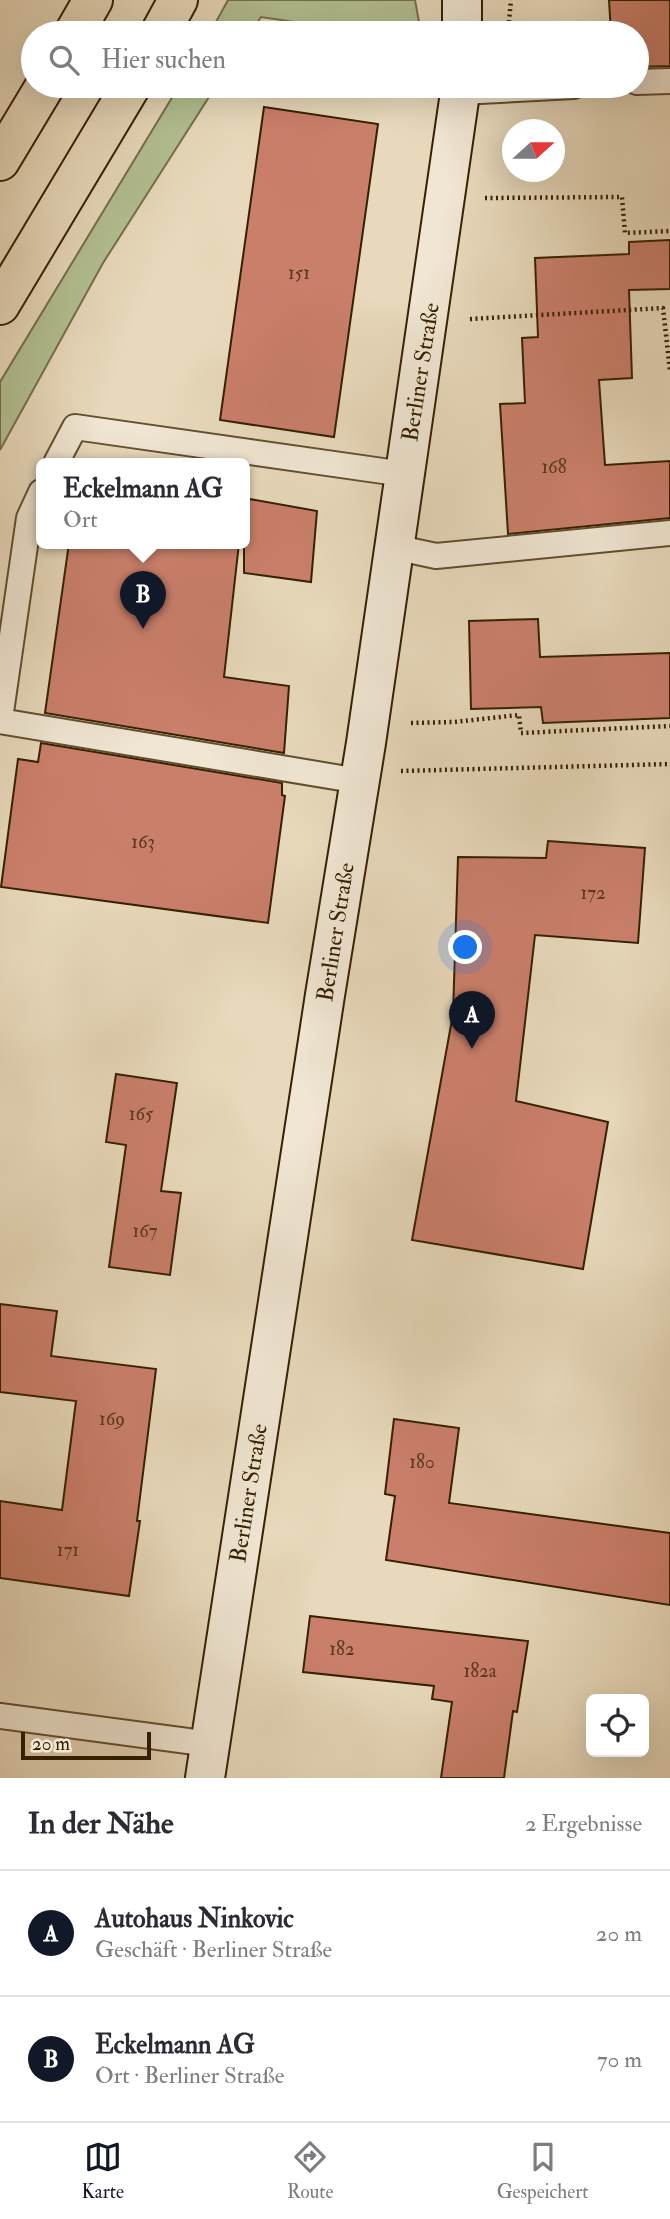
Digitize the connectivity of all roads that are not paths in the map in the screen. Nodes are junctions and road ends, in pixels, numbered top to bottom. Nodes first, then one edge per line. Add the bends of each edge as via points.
1 (93, 0) edge
2 (178, 0) edge
3 (462, 0) edge
4 (81, 21) edge
5 (167, 21) edge
6 (463, 21) edge
7 (670, 81) edge
8 (649, 82) edge
9 (38, 98) edge
10 (124, 98) edge
11 (460, 98) edge
12 (0, 161) edge
13 (0, 305) edge
14 (59, 458) edge
15 (404, 474) junction
16 (36, 503) edge
17 (670, 533) edge
18 (394, 547) junction
19 (0, 720) edge
20 (359, 781) junction
21 (0, 1716) edge
22 (208, 1761) edge

1 - 4 highway
2 - 5 highway
3 - 6 street
7 - 8 lane
9 - 12 highway
10 - 13 highway
11 - 15 street, Berliner Straße
14 - 15 lane via 75,426
15 - 18 street, Berliner Straße
16 - 19 lane via 29,518
17 - 18 lane via 436,556
18 - 20 street, Berliner Straße
19 - 20 lane
20 - 22 street, Berliner Straße
21 - 22 lane

